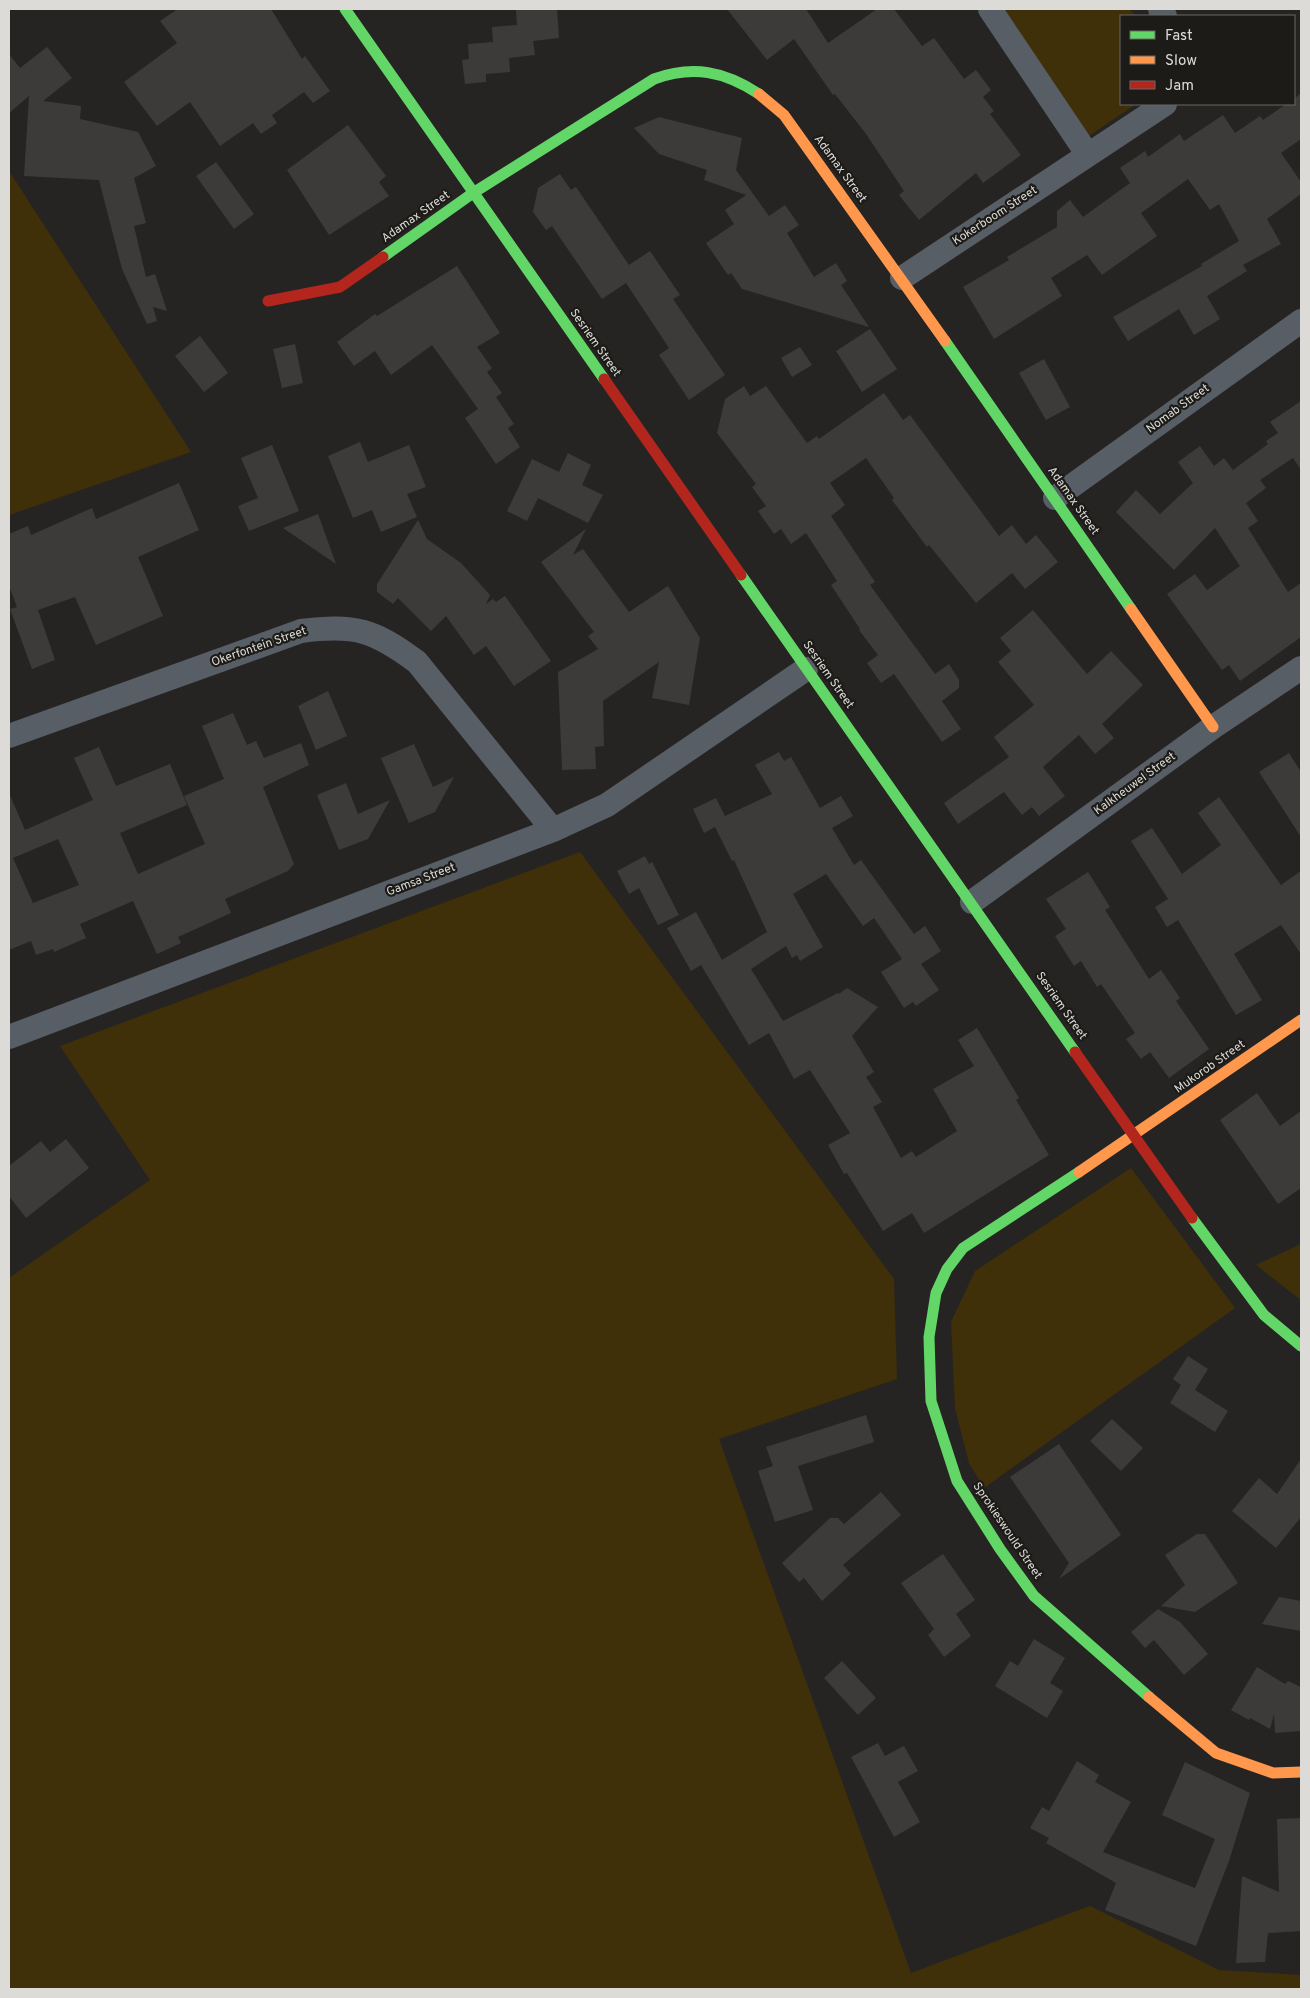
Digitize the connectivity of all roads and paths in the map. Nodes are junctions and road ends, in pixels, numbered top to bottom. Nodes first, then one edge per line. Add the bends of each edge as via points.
1 (345, 9) edge
2 (990, 9) edge
3 (1163, 105) edge
4 (1088, 154) junction
5 (473, 193) junction
6 (902, 278) junction
7 (268, 301) dead end
8 (1301, 321) edge
9 (1055, 498) junction
10 (1301, 668) edge
11 (806, 669) junction
12 (1213, 727) junction
13 (9, 736) edge
14 (553, 830) junction
15 (972, 902) junction
16 (1301, 1020) edge
17 (9, 1037) edge
18 (1134, 1136) junction
19 (1301, 1346) edge
20 (1301, 1772) edge

1 - 5 street, Sesriem Street
2 - 4 street
3 - 4 street, Kokerboom Street
4 - 6 street, Kokerboom Street
5 - 6 street, Adamax Street via 654,79 682,71 714,73 738,81 770,101 784,115
5 - 7 street, Adamax Street via 340,287
5 - 11 street, Sesriem Street
6 - 9 street, Adamax Street
8 - 9 street, Nomab Street
9 - 12 street, Adamax Street
10 - 12 street, Kalkheuwel Street
11 - 14 street, Gamsa Street via 607,805
11 - 15 street, Sesriem Street
12 - 15 street, Kalkheuwel Street
13 - 14 street, Okerfontein Street via 301,631 330,627 365,631 392,644 417,662
14 - 17 street, Gamsa Street
15 - 18 street, Sesriem Street
16 - 18 street, Mukorob Street
18 - 19 street, Sesriem Street via 1264,1315
18 - 20 street, Sprokieswould Street via 963,1248 947,1269 936,1293 929,1337 931,1401 957,1481 1000,1550 1034,1596 1216,1753 1273,1773

